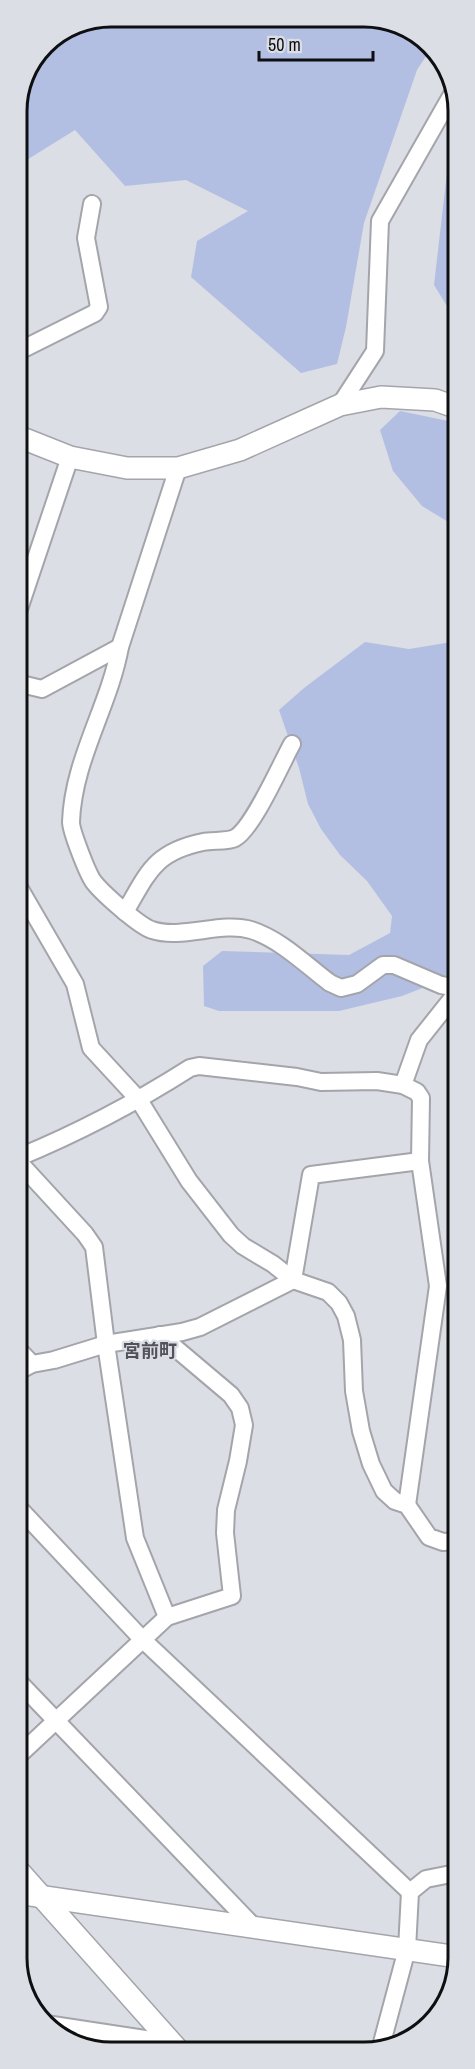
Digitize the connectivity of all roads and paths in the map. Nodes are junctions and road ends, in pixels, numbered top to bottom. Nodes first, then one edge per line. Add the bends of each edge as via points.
1 (447, 103) edge
2 (92, 204) dead end
3 (27, 347) edge
4 (340, 405) junction
5 (448, 405) edge
6 (27, 440) edge
7 (70, 457) junction
8 (178, 468) junction
9 (27, 585) edge
10 (120, 647) junction
11 (27, 685) edge
12 (292, 744) dead end
13 (27, 901) edge
14 (125, 912) junction
15 (448, 987) edge
16 (448, 1002) edge
17 (403, 1085) junction
18 (139, 1100) junction
19 (27, 1155) edge
20 (420, 1161) junction
21 (27, 1170) edge
22 (293, 1280) junction
23 (160, 1335) junction
24 (106, 1344) junction
25 (27, 1367) edge
26 (407, 1505) junction
27 (27, 1517) edge
28 (448, 1542) edge
29 (167, 1617) junction
30 (142, 1639) junction
31 (27, 1691) edge
32 (55, 1720) junction
33 (27, 1747) edge
34 (448, 1875) edge
35 (27, 1880) edge
36 (410, 1892) junction
37 (27, 1895) edge
38 (45, 1899) junction
39 (252, 1926) junction
40 (407, 1948) junction
41 (448, 1955) edge
42 (63, 2027) edge
43 (383, 2040) edge
44 (160, 2042) edge
45 (171, 2042) edge

1 - 4 street via 380,220 375,351
2 - 3 street via 86,238 99,307 95,313
4 - 5 street via 381,397 435,400
4 - 8 street via 240,450
6 - 7 street
7 - 8 street via 127,468
7 - 9 street
8 - 10 street
10 - 11 street via 42,689
10 - 14 street via 116,670 78,772 71,824 93,881
12 - 14 street via 251,820 235,838 169,852 149,871
13 - 18 street via 75,984 91,1048
14 - 15 street via 151,930 248,929 270,936 341,988 357,984 382,965 394,965
16 - 17 street via 419,1040
17 - 18 street via 376,1081 321,1082 199,1066
17 - 20 street via 421,1098
18 - 19 street
18 - 22 street via 189,1181 231,1235
20 - 22 street via 311,1175
20 - 26 street via 438,1286
21 - 24 street via 94,1247
22 - 23 street via 200,1327
22 - 26 street via 328,1292 346,1316 352,1340 354,1391 371,1464 384,1491 394,1501
23 - 24 street
23 - 29 street via 231,1395 240,1408 244,1425 226,1510 232,1596
24 - 25 street
24 - 29 street via 135,1538
26 - 28 street via 429,1537
27 - 30 street
29 - 30 street
30 - 32 street
30 - 36 street
31 - 32 street
32 - 33 street
32 - 39 street
34 - 36 street via 426,1879
35 - 38 street
36 - 40 street
37 - 38 street
38 - 39 street
38 - 45 street
39 - 40 street
40 - 41 street
40 - 43 street
42 - 44 street

